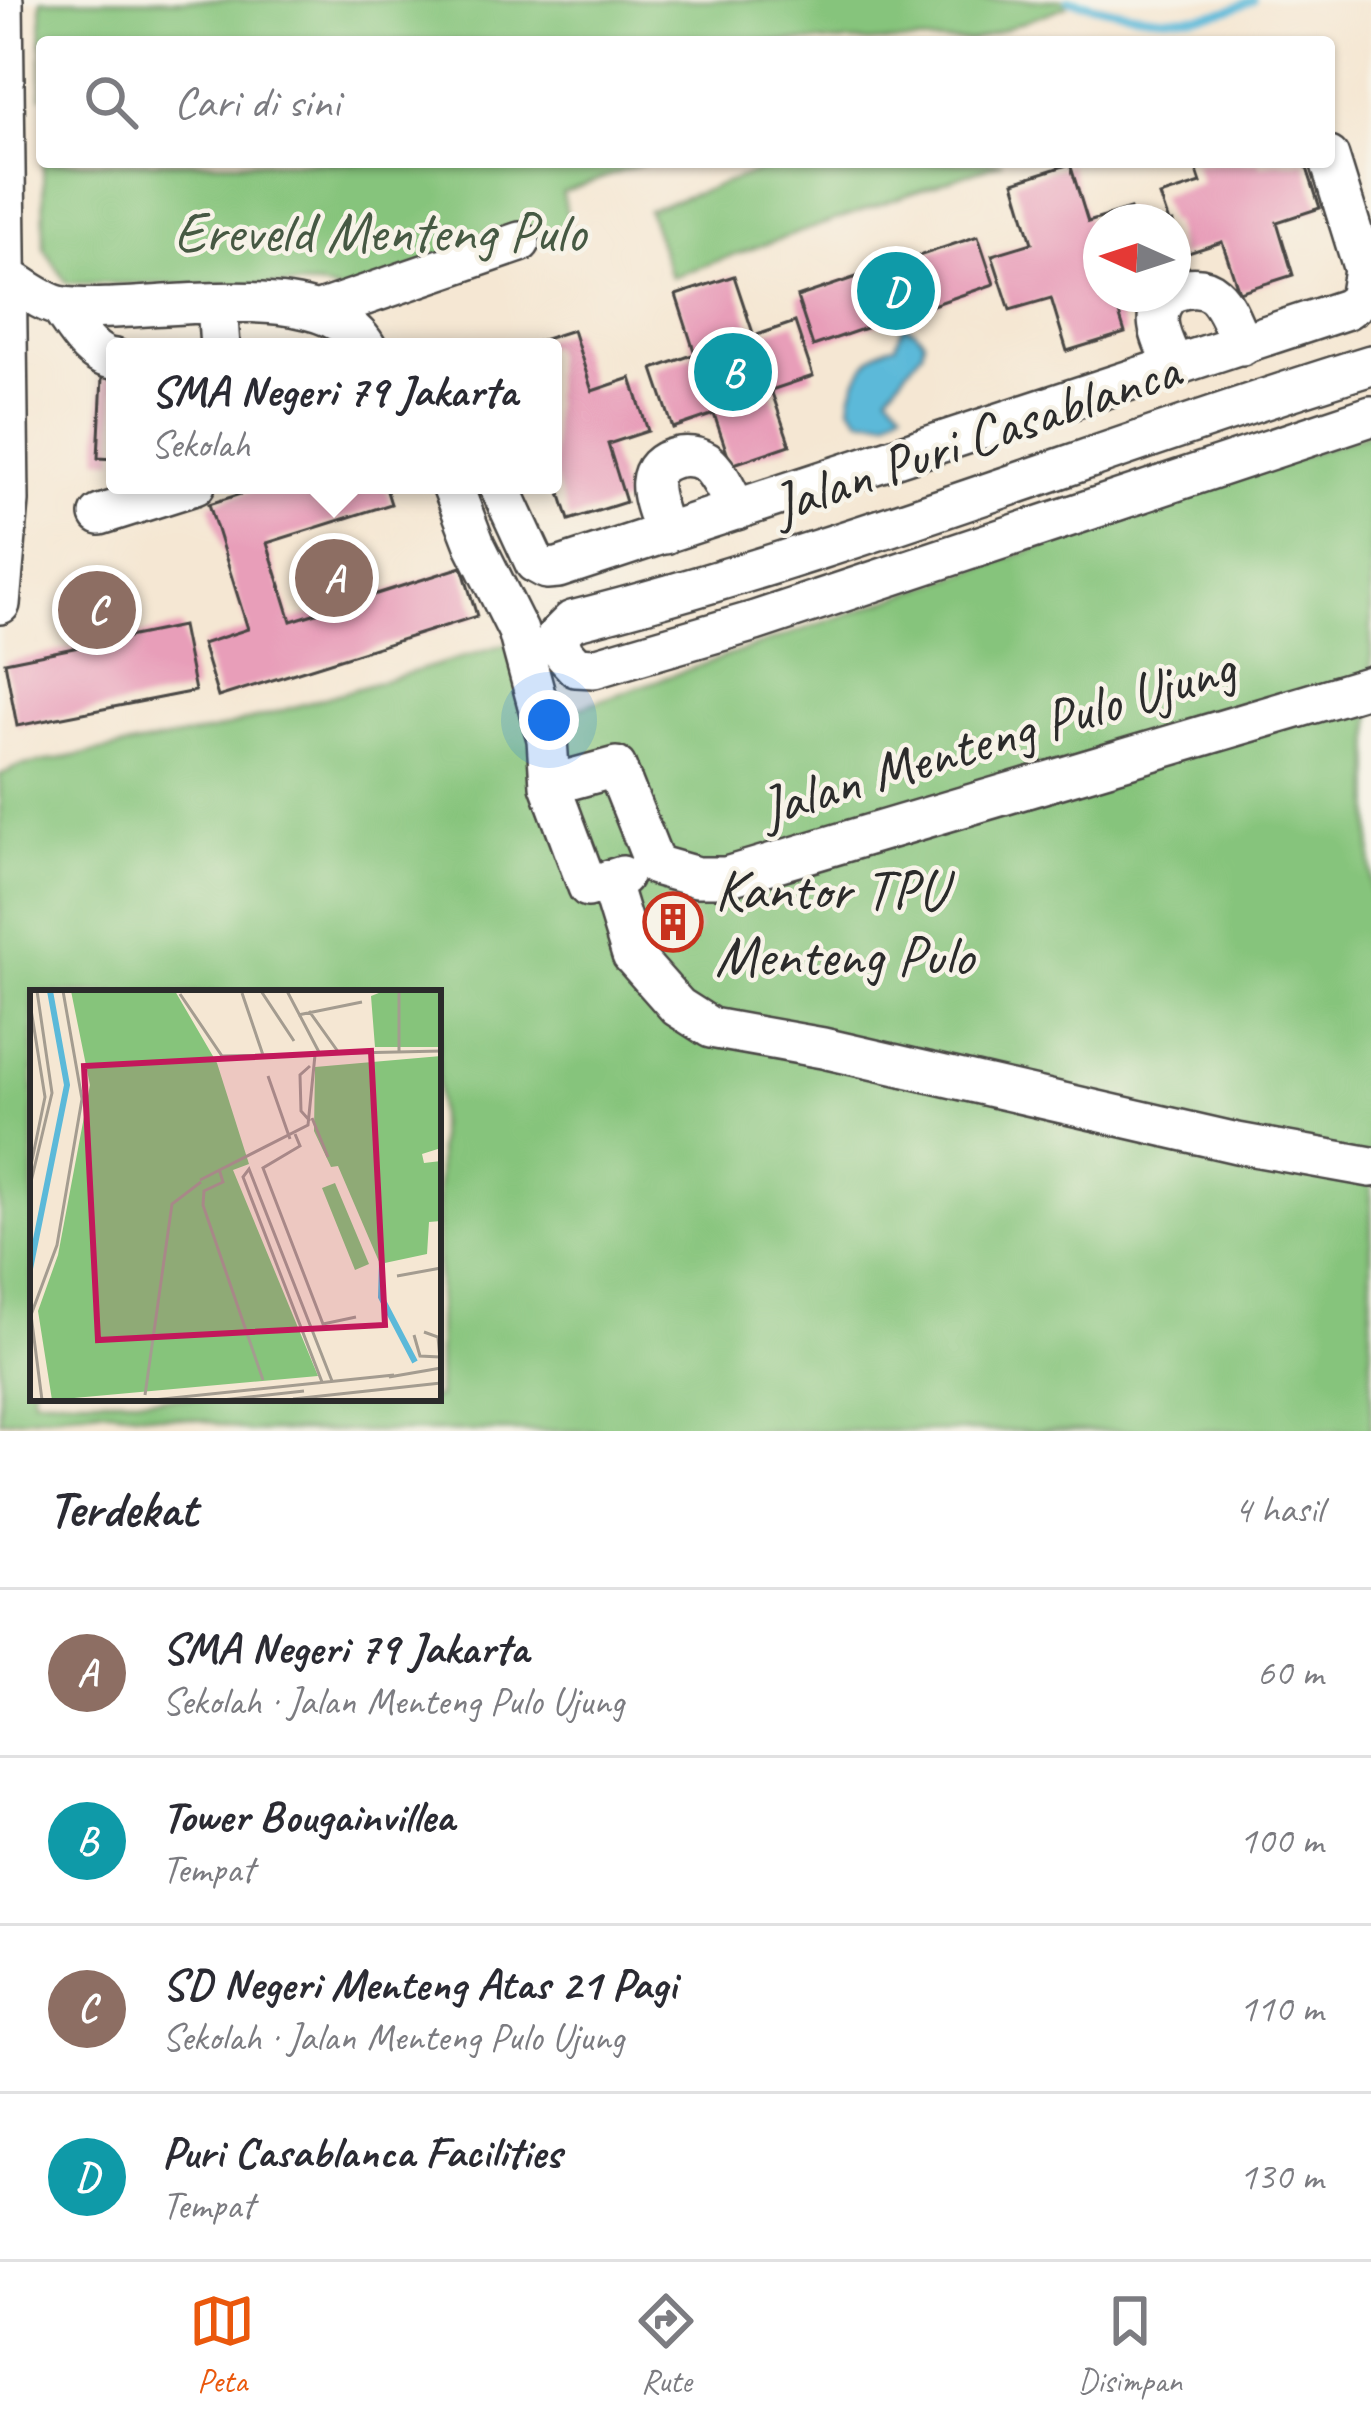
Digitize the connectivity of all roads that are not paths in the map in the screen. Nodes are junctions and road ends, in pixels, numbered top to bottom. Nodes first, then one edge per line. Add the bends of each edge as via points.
1 (3, 0) edge
2 (2, 158) edge
3 (1332, 168) edge
4 (520, 242) dead end
5 (4, 261) edge
6 (1191, 288) edge
7 (217, 305) junction
8 (59, 308) junction
9 (1159, 312) edge
10 (333, 332) edge
11 (219, 338) edge
12 (1209, 356) junction
13 (106, 359) edge
14 (1371, 364) edge
15 (1227, 410) junction
16 (1371, 416) edge
17 (1244, 458) junction
18 (166, 494) edge
19 (456, 494) edge
20 (503, 494) edge
21 (100, 515) dead end
22 (700, 522) junction
23 (6, 525) edge
24 (723, 582) junction
25 (0, 604) edge
26 (738, 626) junction
27 (1371, 686) edge
28 (550, 785) junction
29 (655, 865) junction
30 (609, 880) junction
31 (1371, 1167) edge

1 - 2 street
2 - 5 street
3 - 12 street via 1364,270 1359,300
4 - 10 street
5 - 8 street
5 - 23 street
6 - 12 street via 1211,290 1224,305
7 - 8 street
7 - 10 street via 266,304
7 - 11 street
8 - 13 street
9 - 12 street via 1157,325
12 - 15 street
12 - 22 street
14 - 15 street, Jalan Puri Casablanca
15 - 17 street
15 - 24 street, Jalan Puri Casablanca
16 - 17 street, Jalan Puri Casablanca
17 - 26 street, Jalan Puri Casablanca
18 - 21 street
19 - 28 street via 520,639 547,739
20 - 22 street via 529,553 546,569
22 - 24 street
23 - 25 street
24 - 26 street
24 - 26 street, Jalan Puri Casablanca via 572,621 557,636 576,667 595,668
27 - 29 street, Jalan Menteng Pulo Ujung via 726,877
28 - 29 street via 616,767
28 - 30 street via 588,886
29 - 30 street, Jalan Menteng Pulo Ujung
30 - 31 street via 632,955 677,1007 711,1028

